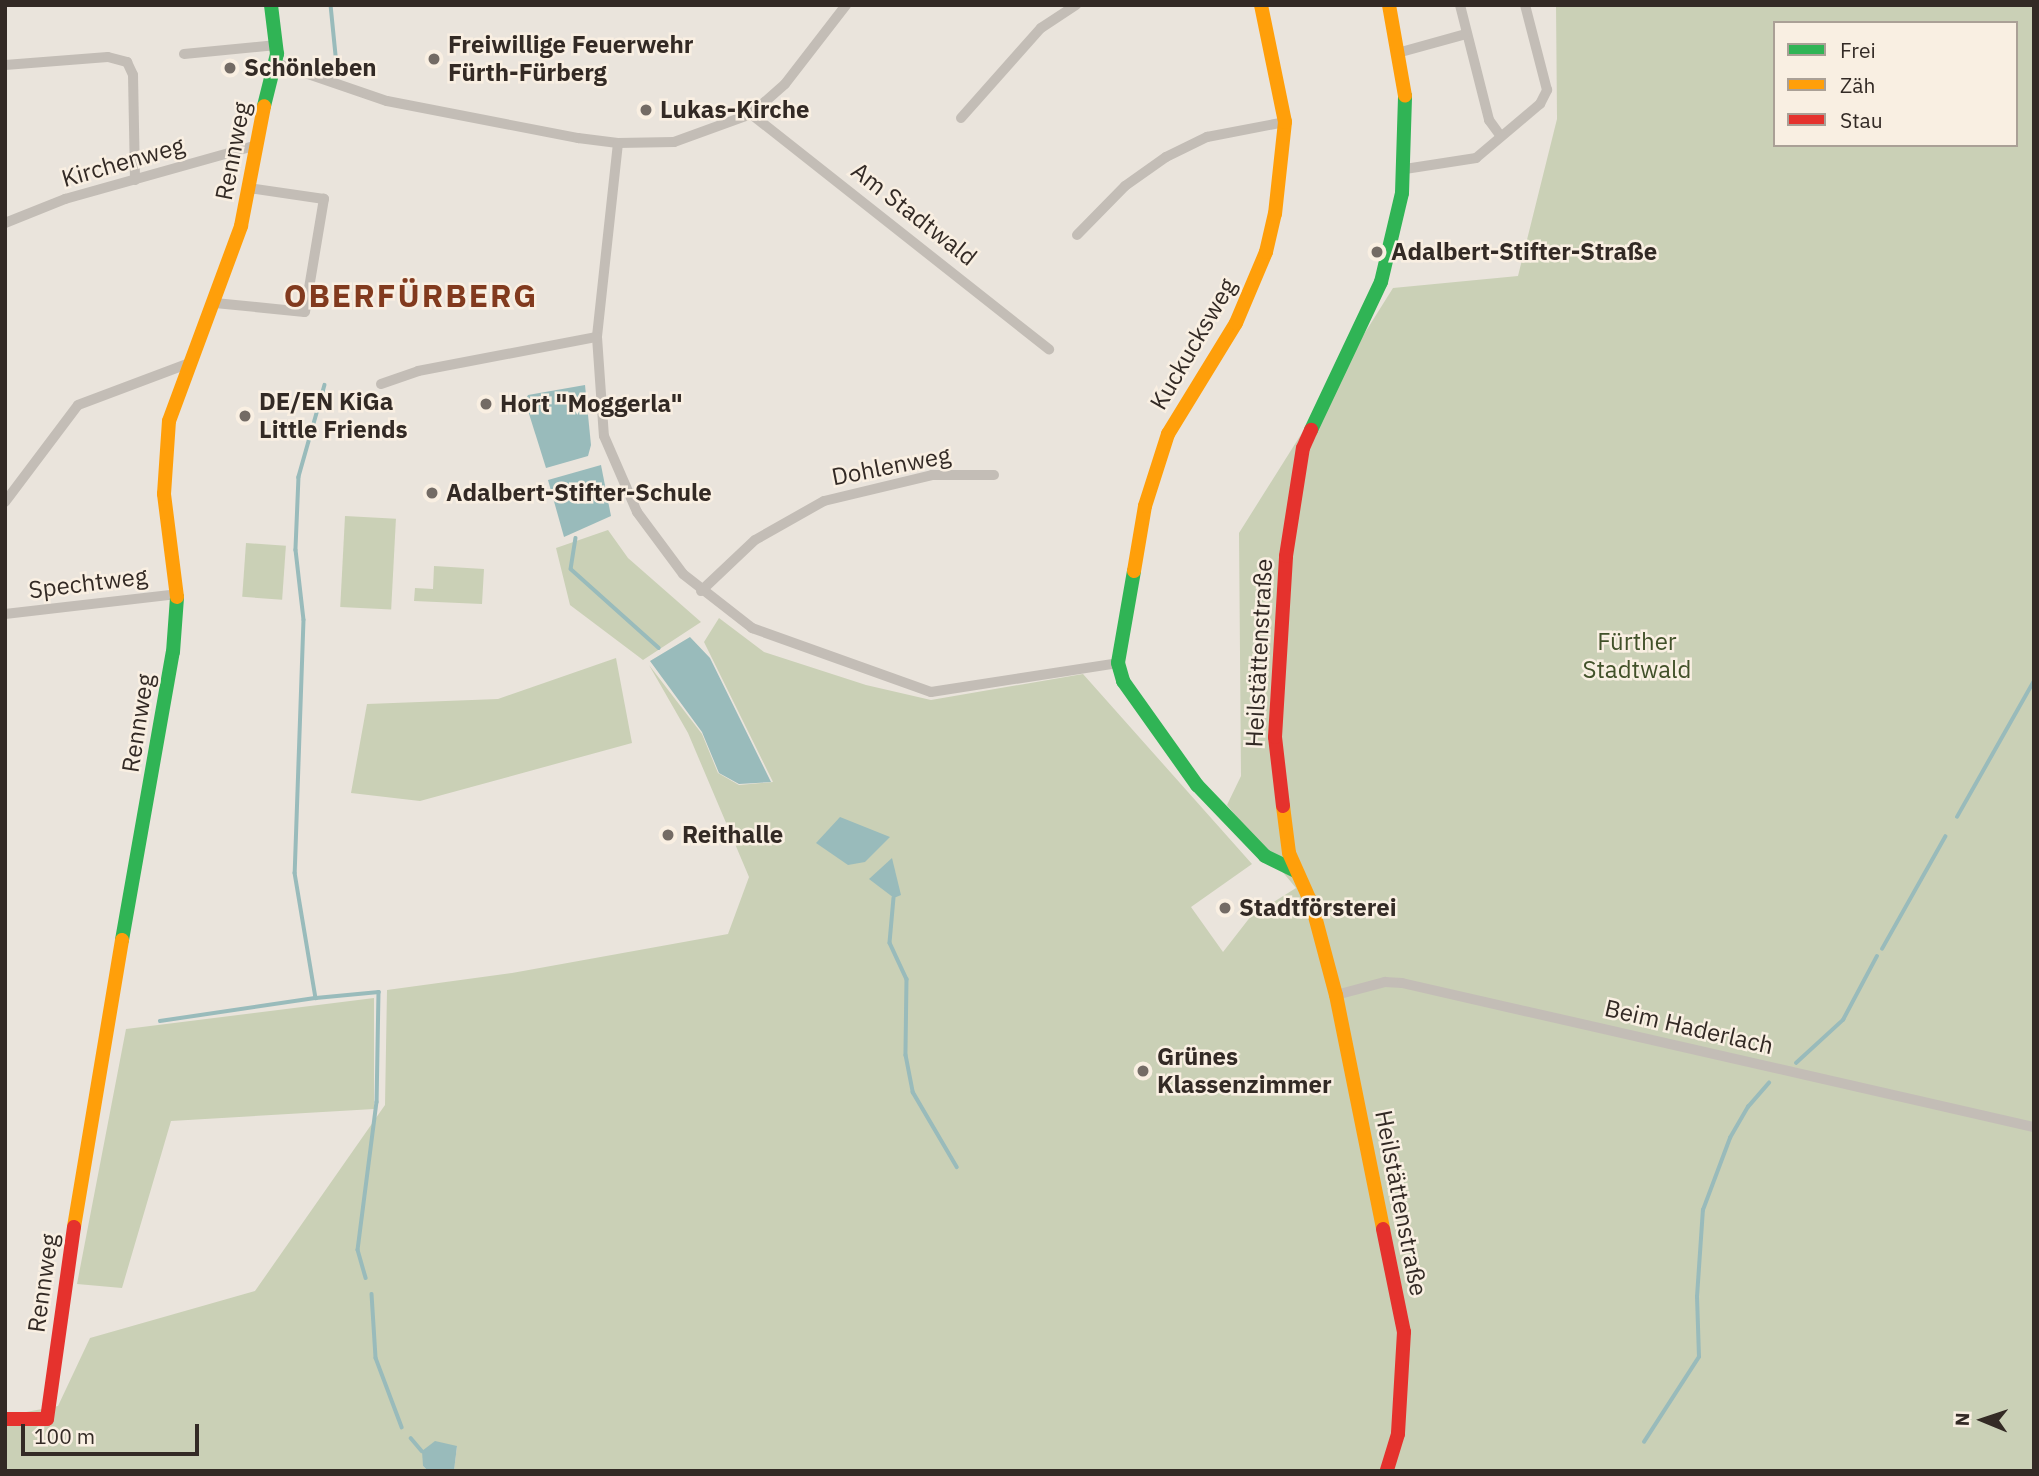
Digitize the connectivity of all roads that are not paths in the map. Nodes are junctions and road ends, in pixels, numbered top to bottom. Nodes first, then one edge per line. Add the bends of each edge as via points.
1 (271, 5) edge
2 (846, 5) edge
3 (1076, 5) edge
4 (1261, 5) edge
5 (1389, 5) edge
6 (1460, 5) edge
7 (1525, 5) edge
8 (1466, 34) junction
9 (277, 45) junction
10 (1401, 51) junction
11 (184, 54) dead end
12 (276, 63) junction
13 (5, 65) edge
14 (751, 114) junction
15 (961, 118) dead end
16 (1285, 122) junction
17 (1500, 135) junction
18 (618, 143) junction
19 (254, 146) junction
20 (1405, 169) junction
21 (135, 180) junction
22 (249, 188) junction
23 (5, 223) edge
24 (1077, 235) dead end
25 (215, 303) junction
26 (597, 337) junction
27 (1049, 349) dead end
28 (190, 363) junction
29 (381, 384) dead end
30 (994, 475) dead end
31 (5, 502) edge
32 (701, 591) junction
33 (177, 594) junction
34 (5, 614) edge
35 (1118, 663) junction
36 (1296, 871) junction
37 (1336, 995) junction
38 (2034, 1126) edge
39 (5, 1419) edge
40 (1387, 1471) edge

1 - 9 street, Rennweg
2 - 14 street via 785,84
3 - 15 street via 1041,28
4 - 16 street, Kuckucksweg
5 - 10 street, Heilstättenstraße
6 - 8 street
7 - 17 street via 1547,90 1540,104
8 - 10 street
8 - 17 street via 1489,120
9 - 11 street
9 - 12 street, Rennweg
10 - 20 street, Heilstättenstraße via 1407,113
12 - 18 street via 387,101
12 - 19 street, Rennweg
13 - 21 street via 108,57 127,62 133,75
14 - 18 street via 674,142
14 - 27 street, Am Stadtwald
16 - 24 street via 1207,137 1166,157 1125,186
16 - 35 street, Kuckucksweg via 1266,253 1236,323 1168,434 1156,467
17 - 20 street via 1476,158
18 - 26 street
19 - 21 street, Kirchenweg
19 - 22 street, Rennweg
20 - 36 street, Heilstättenstraße via 1381,282 1304,448 1286,556 1275,737 1282,816
21 - 23 street, Kirchenweg via 65,199
22 - 25 street, Rennweg
22 - 25 street via 324,199 304,312
25 - 28 street, Rennweg
26 - 29 street via 418,371
26 - 32 street via 602,422 613,463 658,544
28 - 31 street via 78,405
28 - 33 street, Rennweg via 169,421 164,454
30 - 32 street, Dohlenweg via 932,475 824,501 755,540
32 - 35 street via 752,628 931,692
33 - 34 street, Spechtweg
33 - 39 street, Rennweg via 173,652 83,1165 47,1419
35 - 36 street via 1123,681 1197,785 1265,856
36 - 37 street, Heilstättenstraße via 1312,905
37 - 38 street, Beim Haderlach via 1385,982 1402,983
37 - 40 street, Heilstättenstraße via 1404,1332 1398,1434

